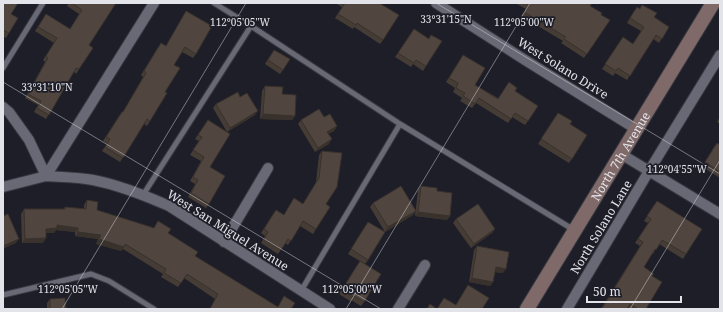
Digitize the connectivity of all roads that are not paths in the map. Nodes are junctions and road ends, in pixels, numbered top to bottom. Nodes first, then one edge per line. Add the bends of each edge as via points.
1 (43, 3) edge
2 (154, 3) edge
3 (214, 3) edge
4 (436, 3) edge
5 (713, 3) edge
6 (251, 26) junction
7 (720, 55) edge
8 (3, 68) edge
9 (3, 107) edge
10 (400, 124) junction
11 (636, 129) junction
12 (621, 154) junction
13 (268, 168) dead end
14 (649, 171) junction
15 (46, 176) junction
16 (3, 187) edge
17 (142, 195) junction
18 (720, 214) edge
19 (575, 231) junction
20 (224, 242) junction
21 (425, 265) dead end
22 (301, 291) junction
23 (3, 295) edge
24 (154, 309) edge
25 (330, 309) edge
26 (398, 309) edge
27 (527, 309) edge
28 (567, 309) edge

1 - 8 lane
2 - 15 street
3 - 6 lane
4 - 11 street, West Solano Drive
5 - 11 main road, North 7th Avenue
6 - 10 lane
6 - 17 lane
7 - 14 street, North Solano Lane
9 - 15 street via 29,140
10 - 19 lane
10 - 22 lane
11 - 12 main road, North 7th Avenue
12 - 14 street
12 - 19 main road, North 7th Avenue
13 - 20 street
14 - 18 street
14 - 28 street, North Solano Lane
15 - 16 street, West San Miguel Avenue
15 - 17 street, West San Miguel Avenue via 91,179
17 - 20 street, West San Miguel Avenue via 169,206
19 - 27 main road, North 7th Avenue
20 - 22 street, West San Miguel Avenue
21 - 26 street
22 - 25 street, West San Miguel Avenue
23 - 24 lane via 91,274 109,281

